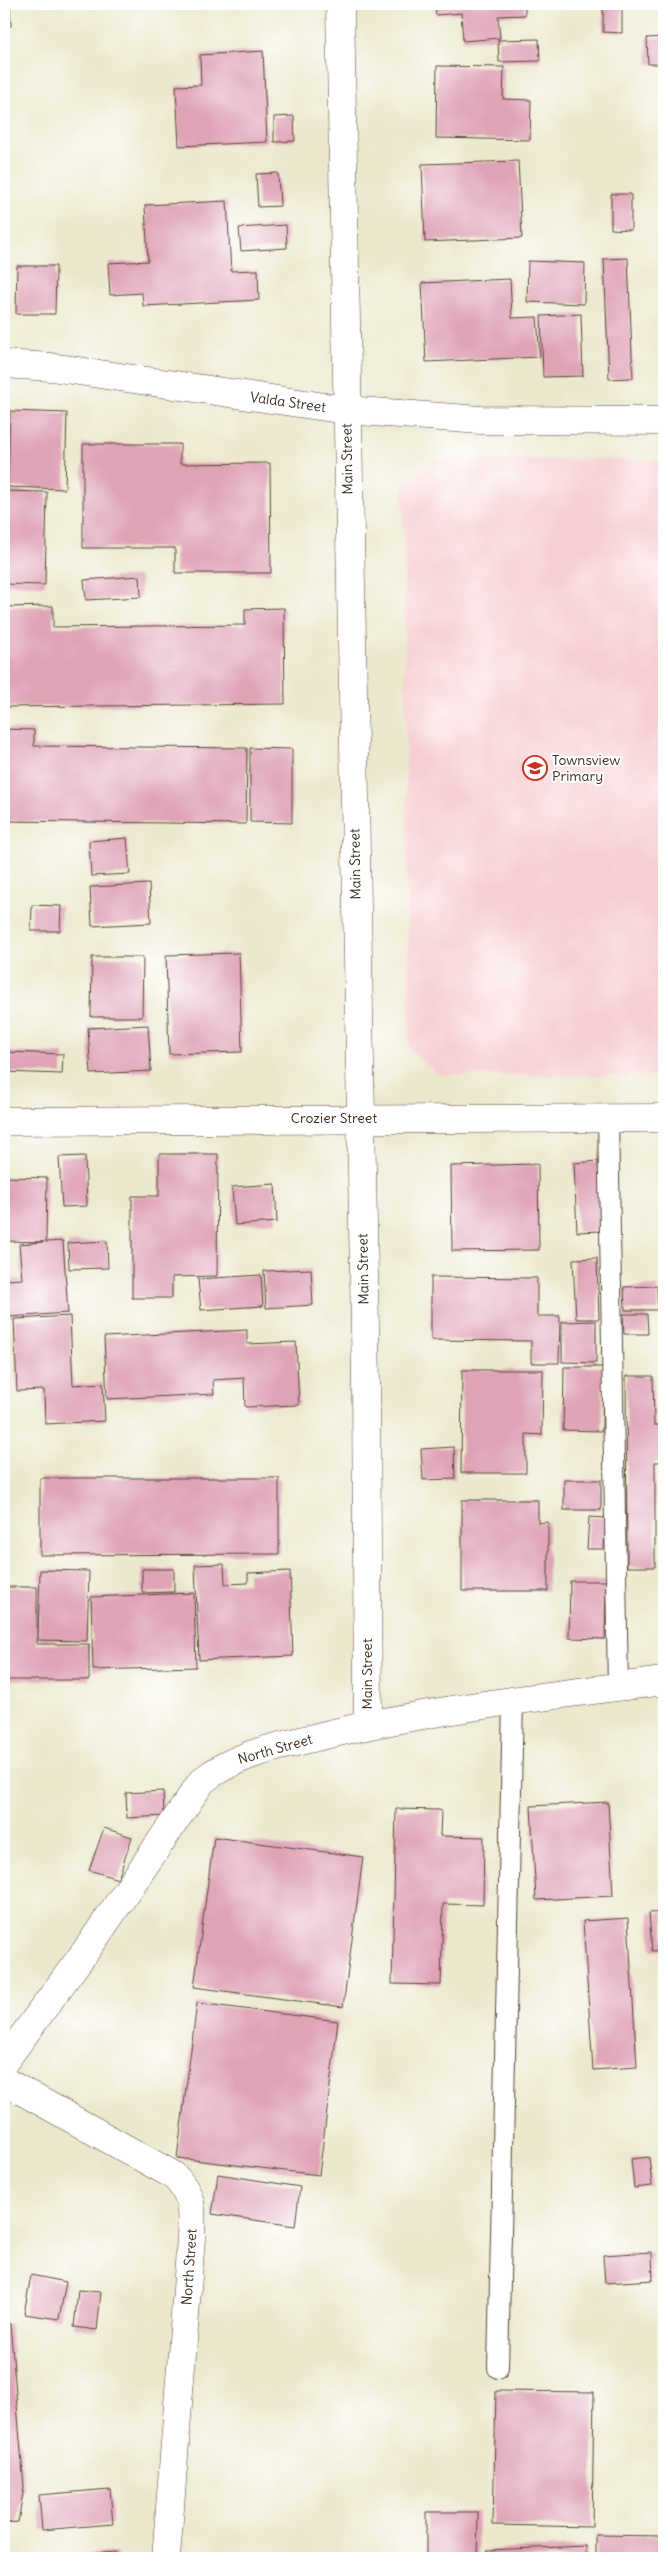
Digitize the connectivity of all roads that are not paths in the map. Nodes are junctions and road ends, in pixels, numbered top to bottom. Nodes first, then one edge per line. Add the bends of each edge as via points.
1 (340, 4) edge
2 (4, 364) edge
3 (346, 410) junction
4 (664, 421) edge
5 (608, 1117) junction
6 (360, 1118) junction
7 (664, 1118) edge
8 (4, 1121) edge
9 (664, 1681) edge
10 (618, 1687) junction
11 (513, 1702) junction
12 (368, 1725) junction
13 (4, 2062) edge
14 (4, 2081) edge
15 (498, 2368) dead end
16 (166, 2558) edge

1 - 3 street, Main Street
2 - 3 street, Valda Street
3 - 4 street, Valda Street via 481,420
3 - 6 street, Main Street
5 - 6 street, Crozier Street
5 - 7 street, Crozier Street
5 - 10 lane
6 - 8 street, Crozier Street
6 - 12 street, Main Street via 366,1382
9 - 10 street, North Street
10 - 11 street, North Street
11 - 12 street, North Street
11 - 15 lane
12 - 13 street, North Street via 237,1758 202,1781 101,1929
14 - 16 street, North Street via 173,2175 184,2186 190,2200 191,2238

